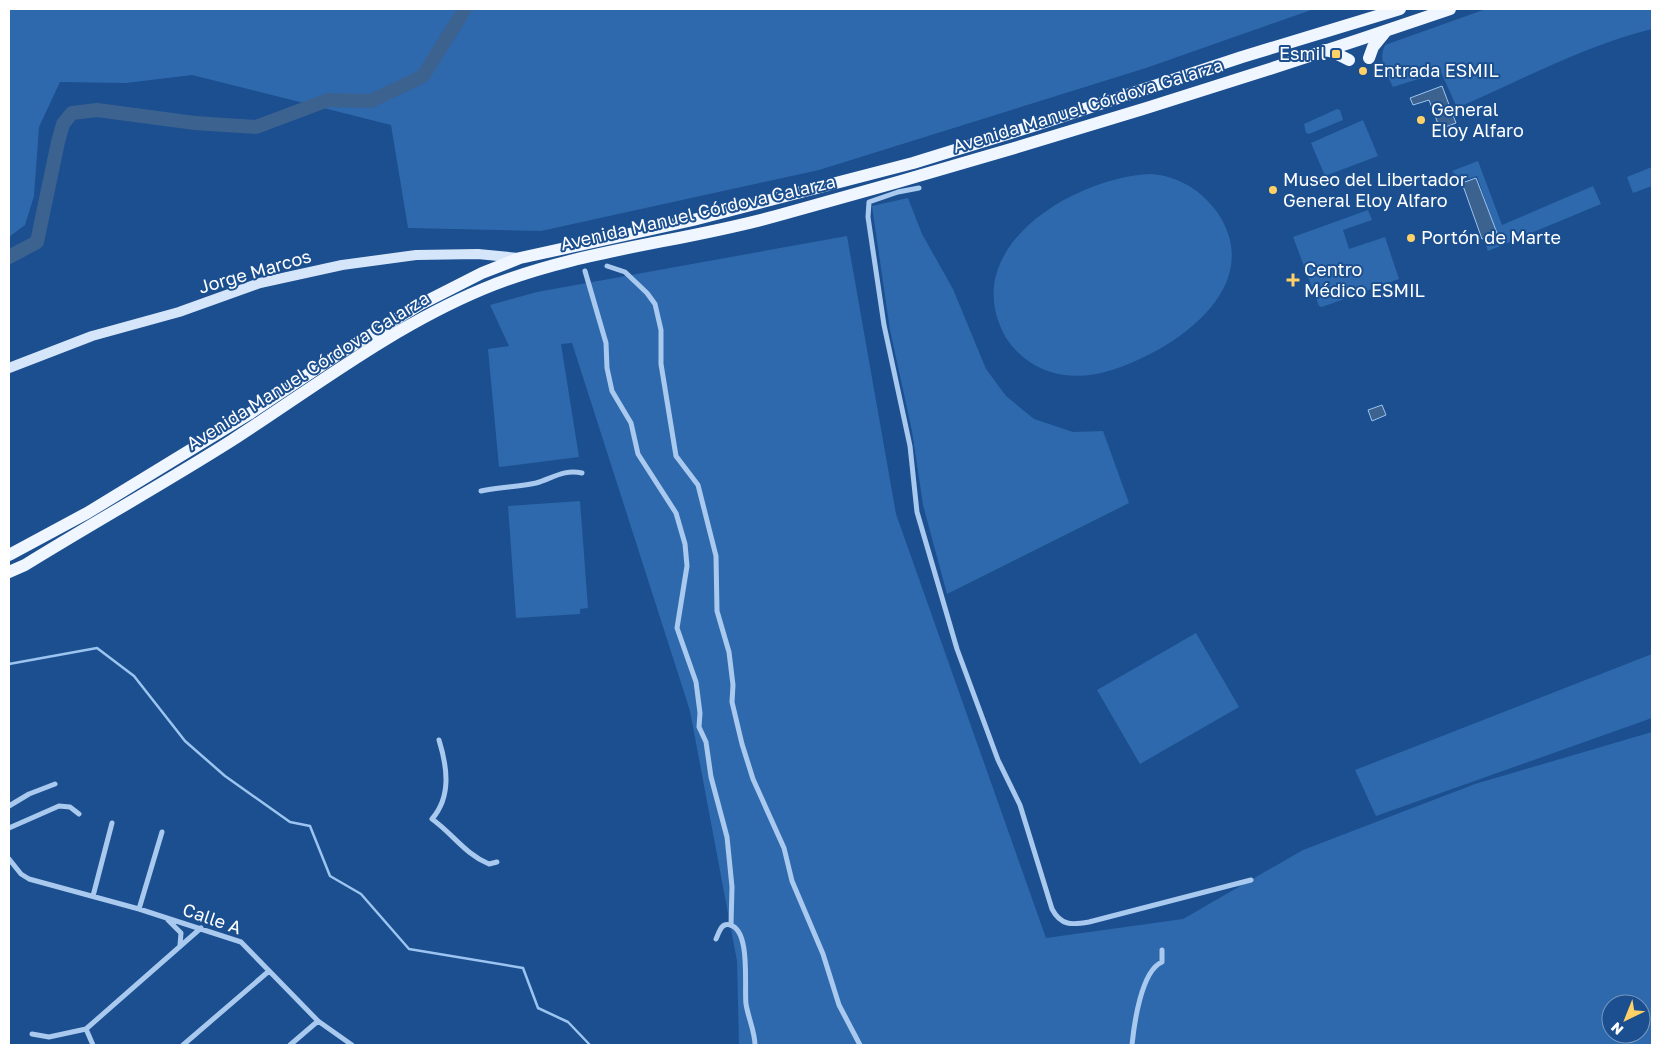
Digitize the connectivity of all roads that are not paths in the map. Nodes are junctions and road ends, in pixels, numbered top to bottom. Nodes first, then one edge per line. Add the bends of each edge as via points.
1 (1400, 9) edge
2 (1450, 9) edge
3 (1387, 31) junction
4 (1325, 50) junction
5 (1369, 58) dead end
6 (1350, 60) dead end
7 (919, 188) dead end
8 (520, 258) junction
9 (607, 266) dead end
10 (585, 271) dead end
11 (9, 368) edge
12 (220, 432) junction
13 (227, 443) junction
14 (582, 473) dead end
15 (482, 491) dead end
16 (9, 555) edge
17 (9, 572) edge
18 (439, 740) dead end
19 (55, 784) dead end
20 (9, 806) edge
21 (79, 814) dead end
22 (112, 823) dead end
23 (9, 828) edge
24 (162, 832) dead end
25 (9, 859) edge
26 (497, 862) dead end
27 (1251, 880) dead end
28 (93, 896) junction
29 (139, 909) junction
30 (163, 917) junction
31 (731, 925) junction
32 (201, 928) junction
33 (716, 939) dead end
34 (180, 947) junction
35 (1162, 950) dead end
36 (269, 971) junction
37 (318, 1021) junction
38 (86, 1029) junction
39 (32, 1034) dead end
40 (93, 1045) edge
41 (183, 1045) edge
42 (290, 1045) edge
43 (352, 1045) edge
44 (755, 1045) edge
45 (860, 1045) edge
46 (1132, 1045) edge

1 - 8 main road, Avenida Manuel Córdova Galarza via 922,160 703,218
2 - 3 main road, Avenida Manuel Córdova Galarza
3 - 4 main road, Avenida Manuel Córdova Galarza
3 - 5 main road via 1373,47
4 - 6 main road
4 - 13 main road, Avenida Manuel Córdova Galarza via 1046,138 771,218 601,253 485,288 425,316
7 - 27 street via 869,202 868,217 884,325 910,446 917,512 956,649 998,760 1020,805 1052,909 1061,922 1070,925
8 - 11 main road, Jorge Marcos via 478,254 416,256 342,265 260,283 179,312 92,336
8 - 12 main road, Avenida Manuel Córdova Galarza via 421,304
9 - 45 street via 625,272 655,304 676,456 698,485 716,556 717,611 729,652 732,702 742,744 753,779 784,848 792,881 824,954 839,1006
10 - 31 street via 606,343 612,391 631,423 638,454 676,513 685,544 688,566 677,628 696,682 699,727 706,742 726,837 732,887
12 - 13 main road
12 - 16 main road, Avenida Manuel Córdova Galarza via 87,513
13 - 17 main road, Avenida Manuel Córdova Galarza
14 - 15 street via 572,471 537,482
18 - 26 street via 447,764 447,776 440,810 432,819 458,840 467,852 489,864
19 - 20 street
21 - 23 street via 70,807 59,806
22 - 28 street
24 - 29 street
25 - 28 street, Calle A via 29,879
28 - 29 street, Calle A
29 - 30 street, Calle A
30 - 32 street, Calle A
30 - 34 street via 181,933
31 - 33 street via 722,927
31 - 44 street via 739,931 746,956 746,1002
32 - 34 street
32 - 36 street, Calle A via 241,942
34 - 38 street
35 - 46 street via 1162,962 1153,968 1143,989 1134,1019
36 - 37 street, Calle A
36 - 41 street
37 - 42 street
37 - 43 street, Calle A
38 - 39 street via 49,1037
38 - 40 street

